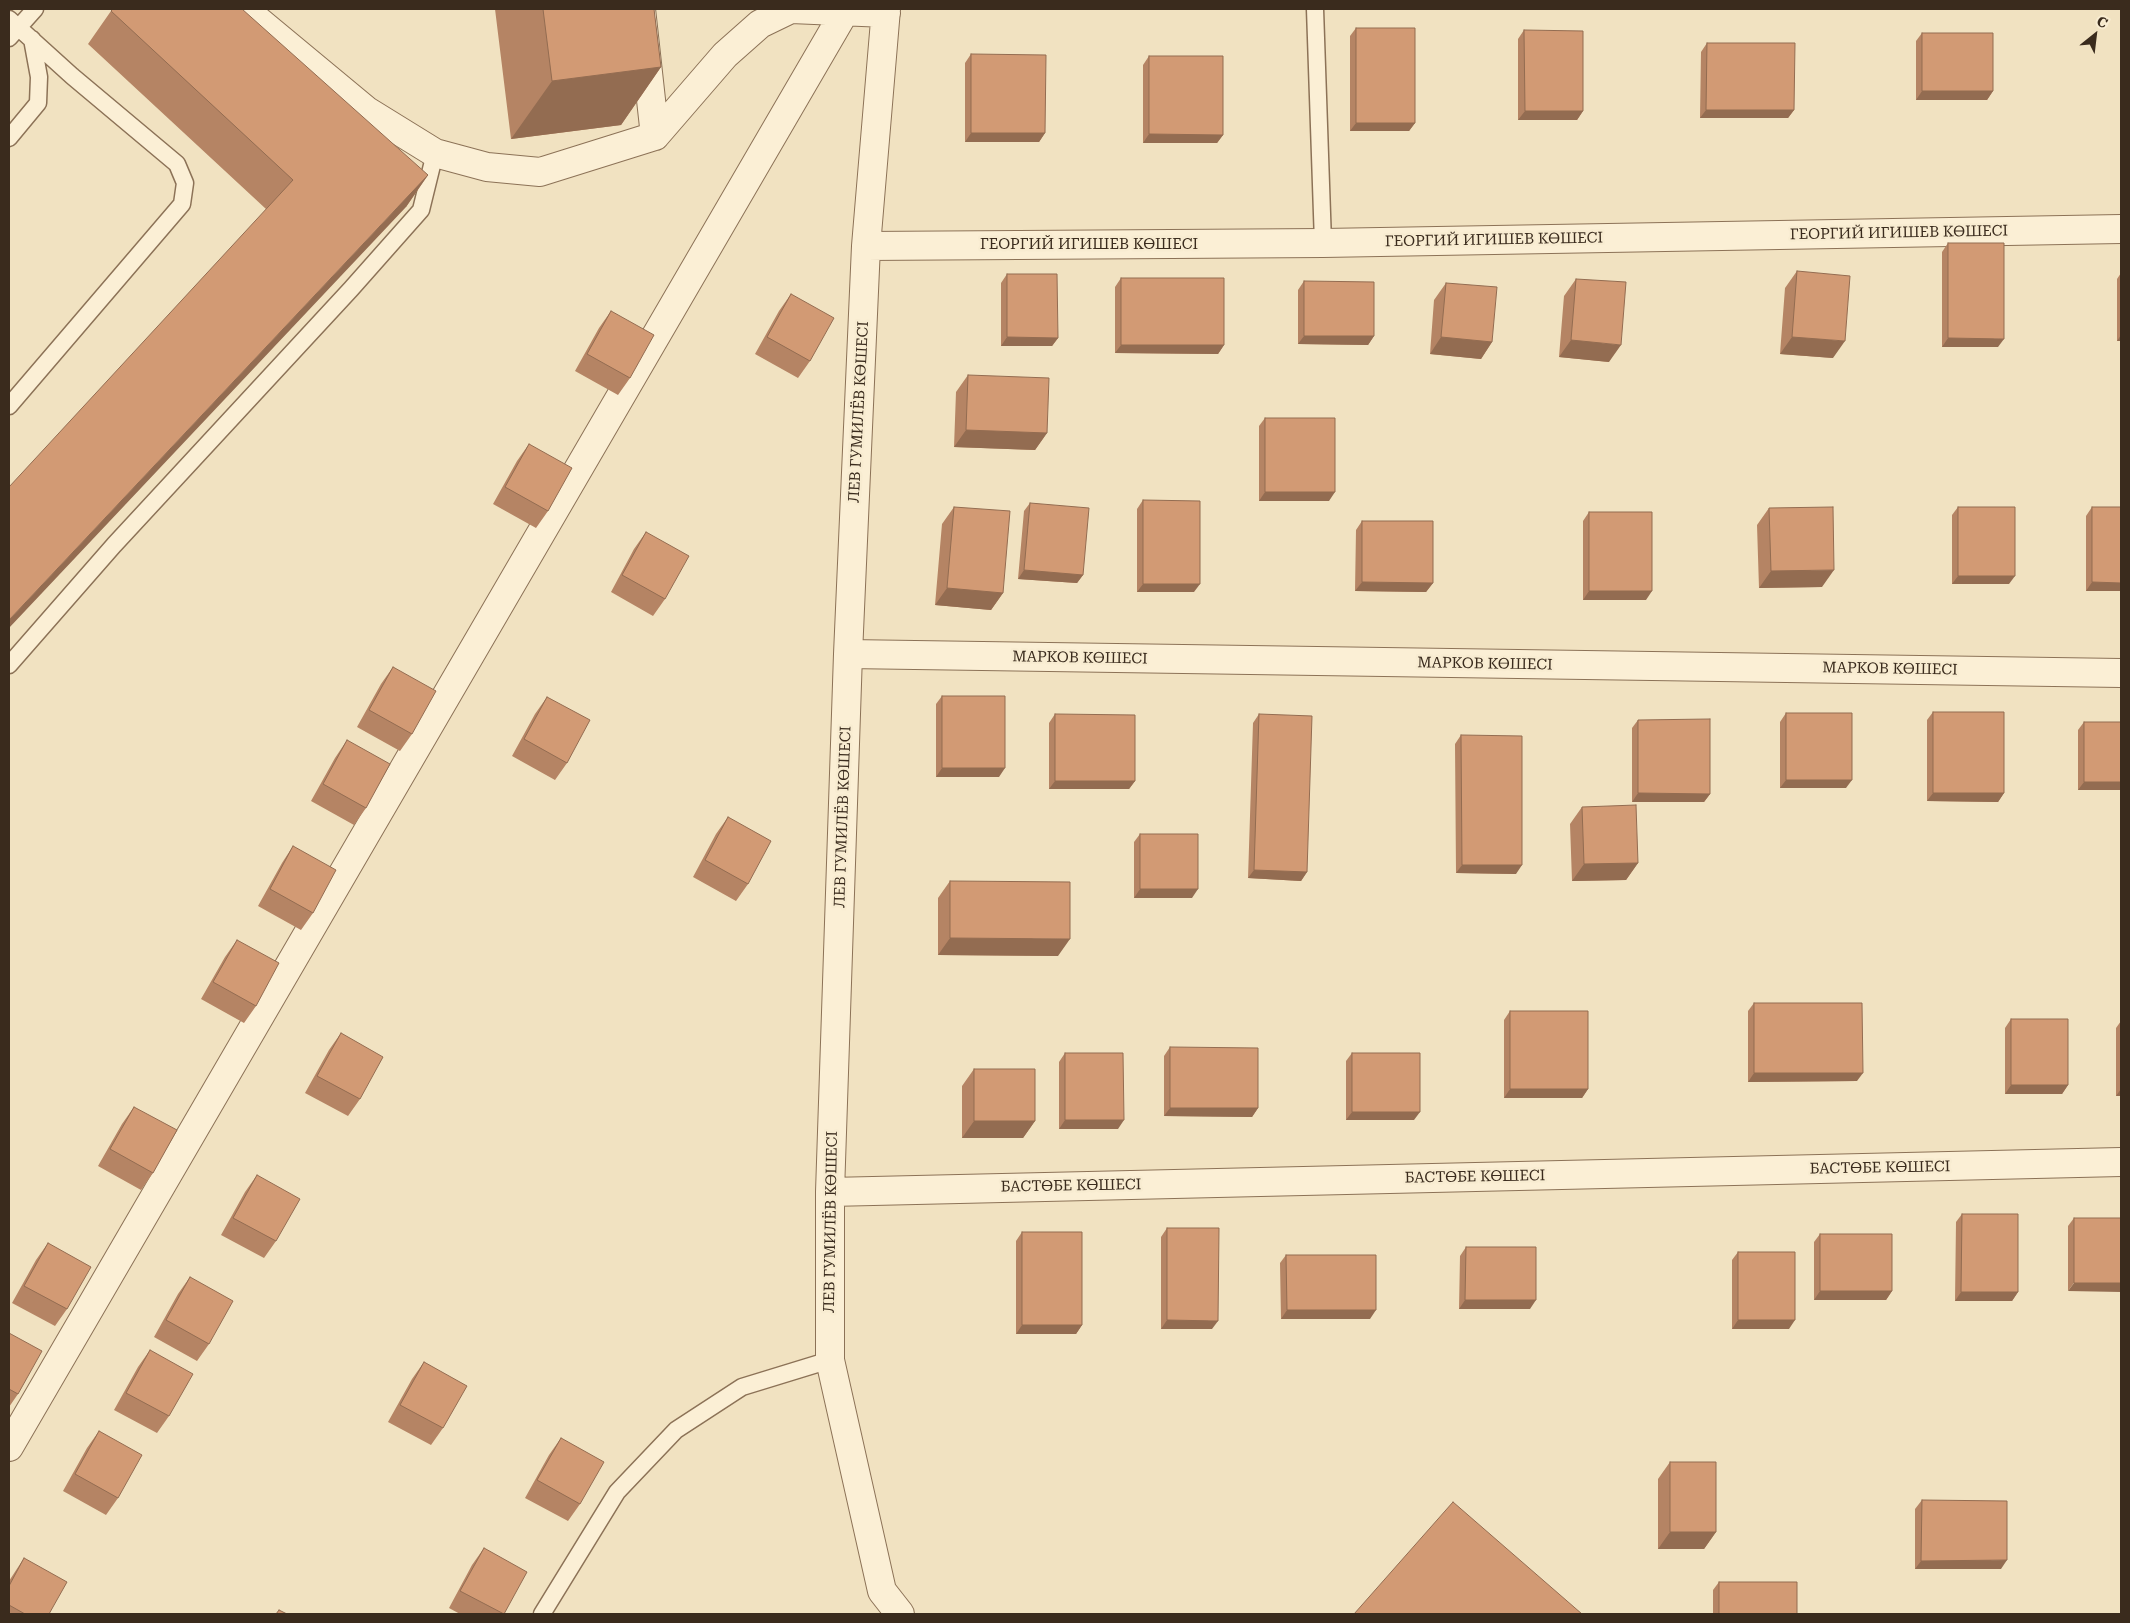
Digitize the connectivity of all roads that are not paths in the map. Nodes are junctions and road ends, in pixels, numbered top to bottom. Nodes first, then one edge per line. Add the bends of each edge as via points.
1 (35, 9) edge
2 (244, 9) edge
3 (641, 9) edge
4 (1315, 9) edge
5 (845, 11) junction
6 (886, 11) edge
7 (11, 27) edge
8 (32, 39) junction
9 (655, 136) junction
10 (9, 138) edge
11 (435, 154) junction
12 (2121, 229) edge
13 (1324, 244) junction
14 (866, 246) junction
15 (9, 406) edge
16 (848, 654) junction
17 (9, 665) edge
18 (2121, 673) edge
19 (2121, 1162) edge
20 (830, 1192) junction
21 (830, 1360) junction
22 (9, 1447) edge
23 (542, 1614) edge
24 (900, 1614) edge

1 - 7 lane
2 - 11 street via 367,111
3 - 9 street
4 - 13 lane
5 - 6 street
5 - 9 street via 791,9 760,24 725,54
5 - 22 street
6 - 14 street, ЛЕВ ГУМИЛЁВ КӨШЕСІ
7 - 8 lane
8 - 10 lane via 39,77 38,103
8 - 15 lane via 177,164 185,183 182,204
9 - 11 street via 540,172 487,167
11 - 17 lane via 420,210 114,545
12 - 13 street, ГЕОРГИЙ ИГИШЕВ КӨШЕСІ
13 - 14 street, ГЕОРГИЙ ИГИШЕВ КӨШЕСІ
14 - 16 street, ЛЕВ ГУМИЛЁВ КӨШЕСІ
16 - 18 street, МАРКОВ КӨШЕСІ
16 - 20 street, ЛЕВ ГУМИЛЁВ КӨШЕСІ
19 - 20 street, БАСТӨБЕ КӨШЕСІ
20 - 21 street, ЛЕВ ГУМИЛЁВ КӨШЕСІ
21 - 23 lane via 742,1387 676,1430 617,1492
21 - 24 street, ЛЕВ ГУМИЛЁВ КӨШЕСІ via 882,1591

